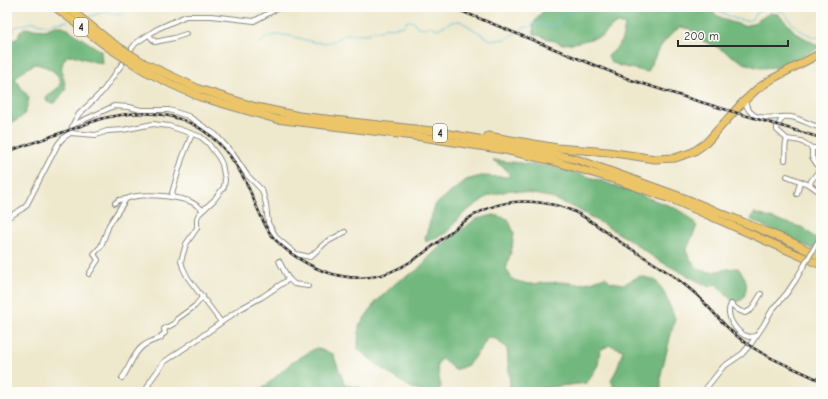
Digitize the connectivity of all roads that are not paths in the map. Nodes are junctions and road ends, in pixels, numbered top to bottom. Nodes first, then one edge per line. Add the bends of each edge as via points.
1 (55, 7) edge
2 (67, 7) edge
3 (280, 7) edge
4 (186, 34) dead end
5 (149, 35) junction
6 (109, 44) junction
7 (132, 48) dead end
8 (821, 53) edge
9 (122, 64) dead end
10 (745, 100) junction
11 (783, 117) junction
12 (73, 125) junction
13 (821, 128) edge
14 (70, 133) junction
15 (192, 134) junction
16 (462, 137) junction
17 (787, 139) junction
18 (812, 148) junction
19 (821, 148) edge
20 (785, 160) dead end
21 (787, 176) dead end
22 (800, 182) junction
23 (810, 185) junction
24 (821, 193) edge
25 (797, 194) dead end
26 (172, 197) junction
27 (126, 199) junction
28 (115, 203) dead end
29 (203, 210) junction
30 (7, 218) edge
31 (345, 232) dead end
32 (820, 238) edge
33 (821, 256) edge
34 (279, 261) dead end
35 (821, 265) edge
36 (89, 274) dead end
37 (289, 279) junction
38 (308, 286) dead end
39 (761, 294) dead end
40 (203, 296) junction
41 (222, 322) junction
42 (756, 336) junction
43 (122, 378) dead end
44 (145, 392) edge
45 (703, 392) edge

1 - 6 highway, 4
2 - 6 highway, 4
3 - 5 street via 254,21 186,16 161,26
4 - 5 street via 155,42
5 - 7 street
6 - 16 highway, 4 via 199,89 256,107 299,116 432,131
6 - 35 highway, 4 via 145,71 200,97 276,119 422,137 553,161 610,177 676,201
8 - 10 highway via 772,79
9 - 12 street via 102,92 79,114
10 - 11 street via 751,112 757,116 768,119
10 - 16 highway via 706,143 693,152 675,158 654,159 556,148 486,136
11 - 13 street via 791,117
11 - 17 street via 777,130
12 - 14 street
12 - 31 street via 114,106 181,113 216,135 233,154 264,194 270,228 277,238 296,254 310,257 325,243
14 - 15 street via 96,135 153,124 169,126
14 - 30 street via 58,144 26,206
15 - 26 street
15 - 29 street via 208,143 219,158 223,170 224,187
16 - 33 highway, 4 via 579,160 684,198
17 - 18 street via 801,141
17 - 20 street
18 - 19 street
18 - 23 street via 812,157 820,169
21 - 22 street
22 - 23 street
22 - 25 street
23 - 24 street
26 - 27 street via 144,195
26 - 29 street via 190,201
27 - 28 street
27 - 36 street via 109,225 101,246 94,254 98,260
29 - 40 street via 197,218 197,228 186,244 181,261 188,278
32 - 42 street, bridge via 795,281
34 - 37 street
37 - 38 street via 294,284
37 - 41 street
39 - 42 street via 751,310 745,313 731,304 728,309 732,322 741,333 749,338
40 - 41 street
40 - 43 street via 175,323 164,329 165,333 161,338 144,345 138,351
41 - 44 street via 162,364
42 - 45 street via 742,354 723,367

